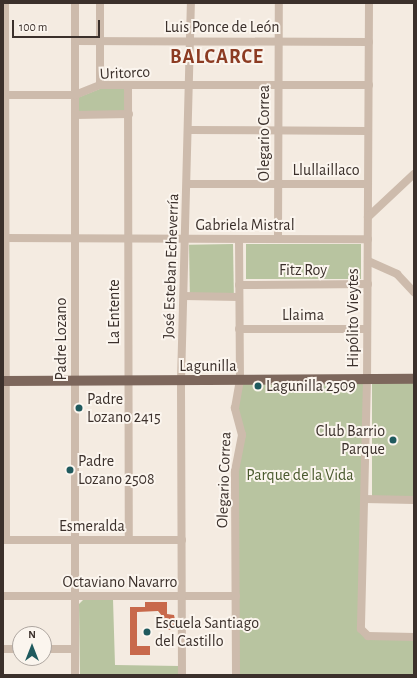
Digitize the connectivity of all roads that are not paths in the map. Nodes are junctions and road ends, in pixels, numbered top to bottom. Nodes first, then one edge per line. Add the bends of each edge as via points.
1 (5, 3) edge
2 (75, 3) edge
3 (100, 3) edge
4 (190, 3) edge
5 (279, 3) edge
6 (369, 3) edge
7 (75, 41) junction
8 (99, 41) junction
9 (190, 41) junction
10 (279, 41) junction
11 (369, 42) junction
12 (100, 85) junction
13 (128, 85) junction
14 (190, 85) junction
15 (278, 85) junction
16 (369, 85) junction
17 (4, 95) edge
18 (75, 95) junction
19 (129, 114) junction
20 (75, 115) junction
21 (190, 130) junction
22 (278, 131) junction
23 (368, 131) junction
24 (414, 174) edge
25 (188, 184) junction
26 (278, 184) junction
27 (368, 184) junction
28 (368, 216) junction
29 (4, 238) edge
30 (75, 238) junction
31 (129, 239) junction
32 (186, 239) junction
33 (239, 239) junction
34 (278, 239) junction
35 (368, 239) junction
36 (368, 261) junction
37 (368, 284) junction
38 (239, 285) junction
39 (414, 292) edge
40 (184, 296) junction
41 (239, 297) junction
42 (239, 329) junction
43 (367, 329) junction
44 (367, 379) junction
45 (414, 379) edge
46 (75, 381) junction
47 (128, 381) junction
48 (182, 381) junction
49 (240, 381) junction
50 (4, 382) edge
51 (365, 499) junction
52 (414, 500) edge
53 (4, 540) edge
54 (75, 540) junction
55 (129, 540) junction
56 (182, 540) junction
57 (3, 596) edge
58 (75, 596) junction
59 (182, 596) junction
60 (236, 596) junction
61 (414, 637) edge
62 (52, 648) edge
63 (75, 648) junction
64 (75, 675) edge
65 (182, 675) edge
66 (236, 675) edge

1 - 17 street
2 - 7 street, Padre Lozano
3 - 8 street
4 - 9 street, José Esteban Echeverría
5 - 10 street, Olegario Correa
6 - 11 street, Hipólito Vieytes
7 - 8 street, Luis Ponce de León
7 - 18 street, Padre Lozano
8 - 9 street, Luis Ponce de León
8 - 12 street
9 - 10 street, Luis Ponce de León
9 - 14 street, José Esteban Echeverría
10 - 11 street, Luis Ponce de León
10 - 15 street, Olegario Correa
11 - 16 street, Hipólito Vieytes
12 - 13 street, Uritorco
12 - 18 street, Uritorco
13 - 14 street, Uritorco
13 - 19 street, La Entente
14 - 15 street, Uritorco
14 - 21 street, José Esteban Echeverría
15 - 16 street, Uritorco
15 - 22 street, Olegario Correa
16 - 23 street, Hipólito Vieytes
17 - 18 street, Uritorco
17 - 29 street
18 - 20 street, Padre Lozano
19 - 20 street
19 - 31 street, La Entente
20 - 30 street, Padre Lozano
21 - 22 street
21 - 25 street, José Esteban Echeverría
22 - 23 street
22 - 26 street, Olegario Correa
23 - 27 street, Hipólito Vieytes
24 - 28 street
25 - 26 street, Llullaillaco
25 - 32 street, José Esteban Echeverría
26 - 27 street, Llullaillaco
26 - 34 street, Olegario Correa
27 - 28 street, Hipólito Vieytes
28 - 35 street, Hipólito Vieytes
29 - 30 street, Gabriela Mistral
29 - 50 street
30 - 31 street, Gabriela Mistral
30 - 46 street, Padre Lozano
31 - 32 street, Gabriela Mistral
31 - 47 street, La Entente
32 - 33 street, Gabriela Mistral
32 - 40 street, José Esteban Echeverría
33 - 34 street, Gabriela Mistral
33 - 38 street, Olegario Correa
34 - 35 street, Gabriela Mistral
35 - 36 street, Hipólito Vieytes
36 - 37 street, Hipólito Vieytes
36 - 39 street via 397,274
37 - 38 street, Fitz Roy
37 - 43 street, Hipólito Vieytes
38 - 41 street, Olegario Correa
40 - 41 street
40 - 48 street, José Esteban Echeverría
41 - 42 street, Olegario Correa
42 - 43 street, Llaima
42 - 49 street, Olegario Correa
43 - 44 street, Hipólito Vieytes
44 - 45 main road, Lagunilla
44 - 49 main road, Lagunilla
44 - 51 street, Hipólito Vieytes
46 - 47 main road, Lagunilla
46 - 50 main road, Lagunilla
46 - 54 street, Padre Lozano
47 - 48 main road, Lagunilla
47 - 55 street, La Entente
48 - 49 main road, Lagunilla
48 - 56 street, José Esteban Echeverría
49 - 60 street, Olegario Correa via 235,408 242,435 235,471
50 - 53 street
51 - 52 street
51 - 61 street, Hipólito Vieytes via 361,633
53 - 54 street, Esmeralda
54 - 55 street, Esmeralda
54 - 58 street, Padre Lozano
55 - 56 street, Esmeralda
56 - 59 street, José Esteban Echeverría
57 - 58 street, Octaviano Navarro
58 - 59 street, Octaviano Navarro
58 - 63 street, Padre Lozano
59 - 60 street, Octaviano Navarro
59 - 65 street, José Esteban Echeverría
60 - 66 street, Olegario Correa
62 - 63 street
63 - 64 street, Padre Lozano

